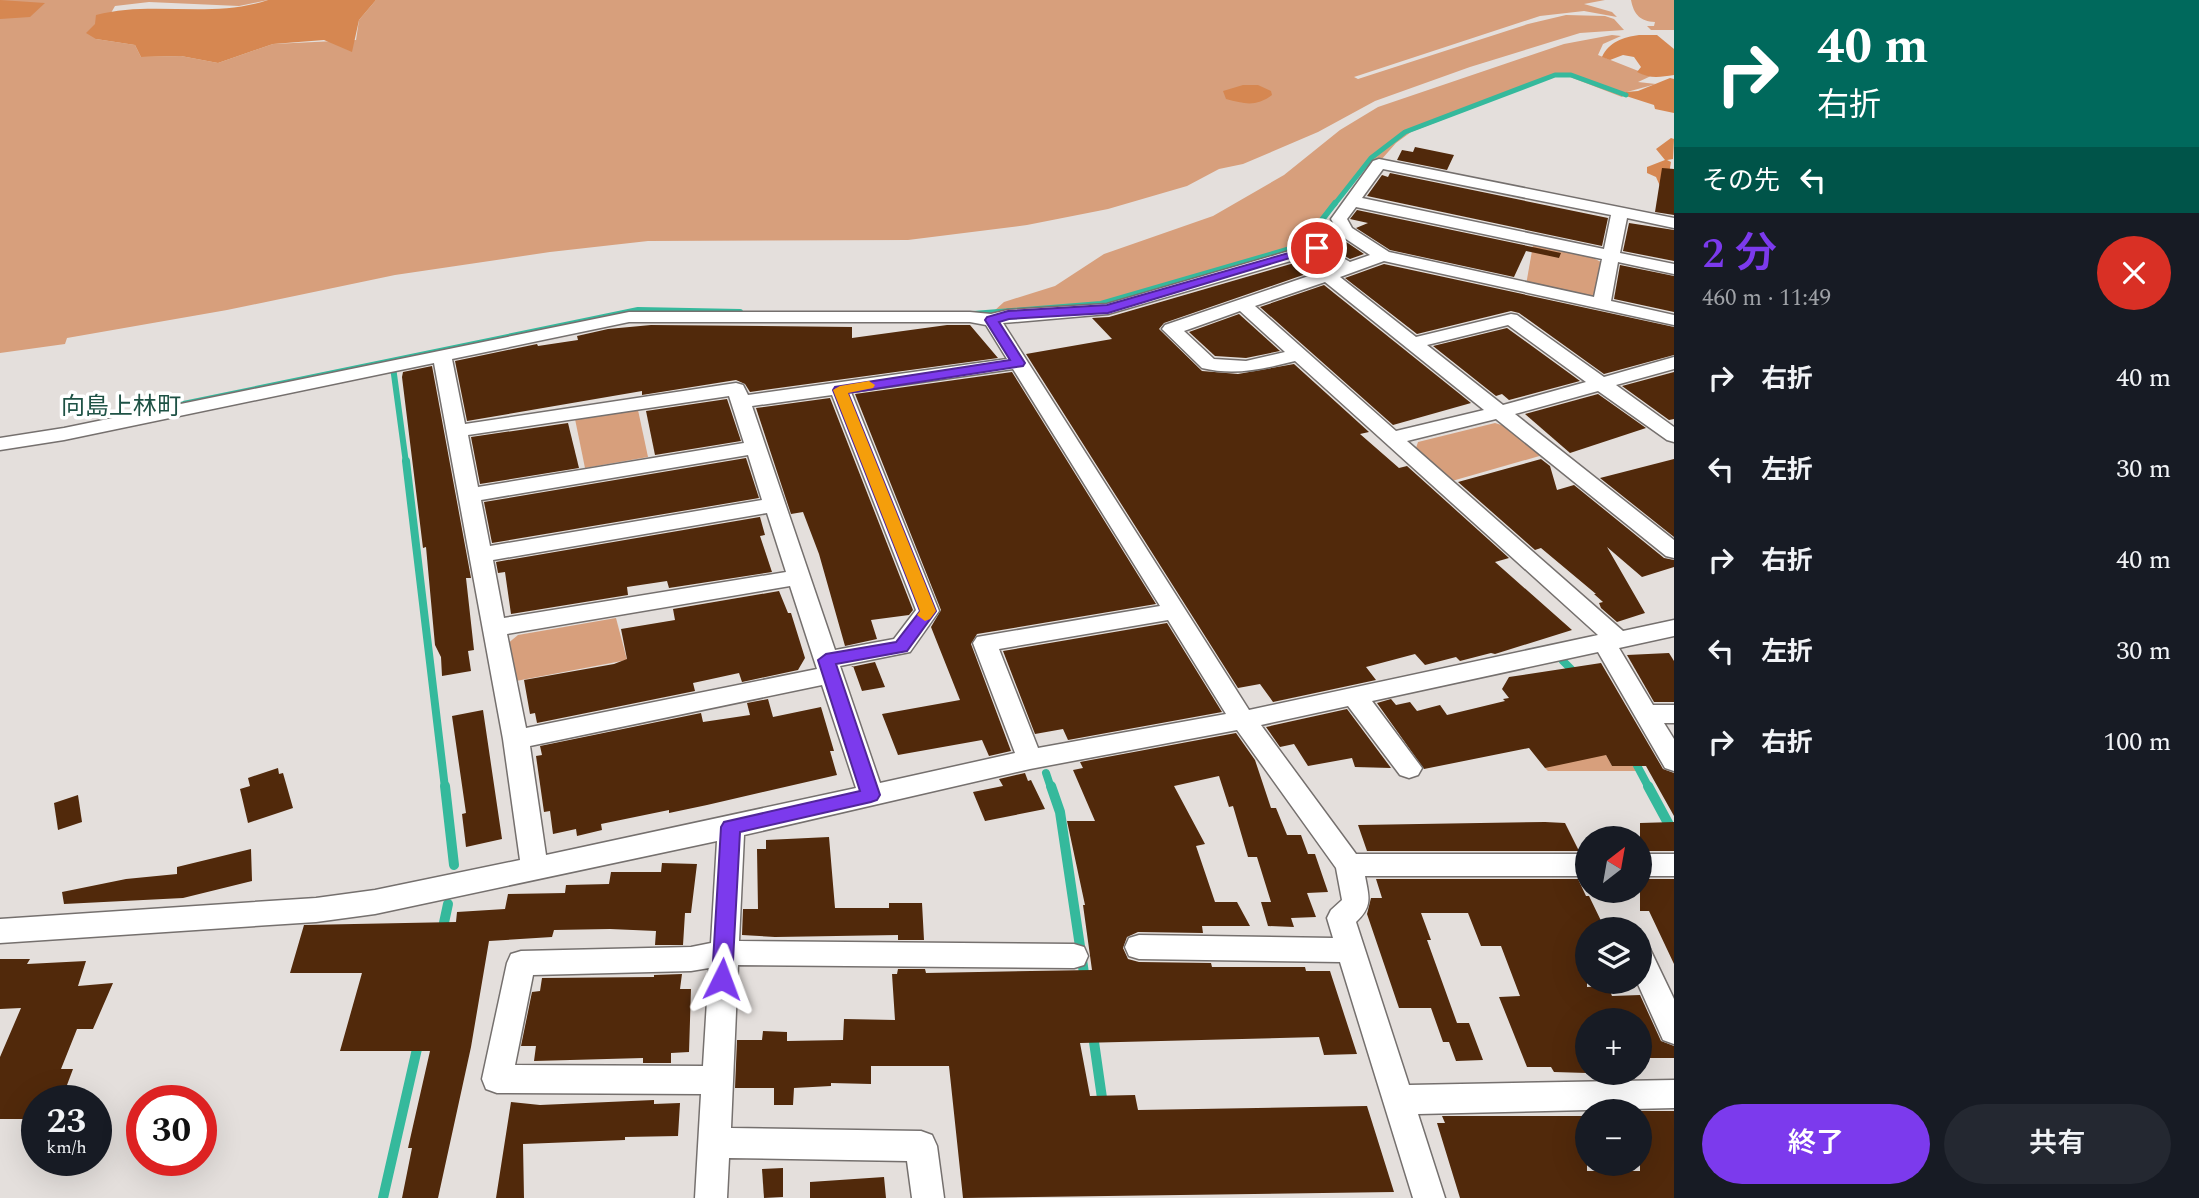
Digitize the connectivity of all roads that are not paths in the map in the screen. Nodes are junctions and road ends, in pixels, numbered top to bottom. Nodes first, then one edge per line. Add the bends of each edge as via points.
1 (1352, 201) junction
2 (1620, 212) junction
3 (1674, 223) edge
4 (1383, 256) junction
5 (1612, 256) junction
6 (1348, 268) junction
7 (1674, 269) edge
8 (1328, 276) junction
9 (1243, 304) junction
10 (1601, 305) junction
11 (992, 320) junction
12 (1674, 320) edge
13 (1413, 343) junction
14 (442, 354) junction
15 (1297, 355) junction
16 (1019, 363) junction
17 (1674, 363) edge
18 (1602, 383) junction
19 (840, 390) junction
20 (741, 402) junction
21 (1501, 412) junction
22 (457, 430) junction
23 (1674, 436) edge
24 (1393, 438) junction
25 (0, 444) edge
26 (755, 447) junction
27 (469, 495) junction
28 (775, 505) junction
29 (1674, 551) edge
30 (481, 555) junction
31 (799, 578) junction
32 (1175, 611) junction
33 (495, 628) junction
34 (1671, 635) edge
35 (1611, 641) junction
36 (829, 667) junction
37 (1353, 695) junction
38 (1646, 714) junction
39 (1674, 714) edge
40 (1244, 720) junction
41 (516, 739) junction
42 (1030, 759) junction
43 (1674, 761) edge
44 (1409, 768) dead end
45 (871, 795) junction
46 (731, 827) junction
47 (1349, 865) junction
48 (1575, 865) edge
49 (1652, 865) edge
50 (1674, 865) edge
51 (535, 870) junction
52 (0, 930) edge
53 (1139, 947) dead end
54 (1352, 950) junction
55 (723, 953) junction
56 (1074, 956) dead end
57 (1652, 984) edge
58 (1674, 1031) edge
59 (716, 1080) junction
60 (1674, 1094) edge
61 (1398, 1100) junction
62 (715, 1143) junction
63 (712, 1198) edge
64 (928, 1198) edge
65 (1429, 1198) edge

1 - 2 street via 1379,164
1 - 4 street via 1339,219 1346,231
1 - 5 street
2 - 3 street
2 - 5 street
4 - 6 street
4 - 10 street
5 - 7 street
5 - 10 street
6 - 8 street
6 - 11 street via 1317,248 1108,309
8 - 9 street
8 - 13 street
9 - 15 street
9 - 15 street via 1171,329 1209,364 1246,367
10 - 12 street
11 - 14 street via 642,315
11 - 16 street
13 - 18 street via 1511,319
13 - 21 street
14 - 22 street
14 - 25 street
15 - 24 street
16 - 19 street
16 - 32 street
17 - 18 street
18 - 21 street
18 - 23 street
19 - 20 street
19 - 36 street via 928,611 902,646
20 - 22 street via 736,389
20 - 26 street
21 - 24 street
21 - 29 street
22 - 27 street
24 - 35 street
26 - 27 street
26 - 28 street
27 - 30 street
28 - 30 street
28 - 31 street
30 - 33 street
31 - 33 street
31 - 36 street
32 - 40 street
32 - 42 street via 985,643
33 - 41 street
34 - 35 street
35 - 37 street
35 - 38 street
36 - 41 street
36 - 45 street
37 - 40 street
37 - 44 street
38 - 39 street
38 - 43 street
40 - 42 street
40 - 47 street
41 - 51 street
42 - 45 street
45 - 46 street
46 - 51 street
46 - 55 street
47 - 48 street
47 - 54 street via 1357,905 1341,918
49 - 50 street
51 - 52 street via 316,910
53 - 54 street
54 - 61 street
55 - 56 street
55 - 59 street
55 - 59 street via 691,960 521,963 497,1079
57 - 58 street
59 - 62 street
60 - 61 street
61 - 65 street
62 - 63 street
62 - 64 street via 922,1146

